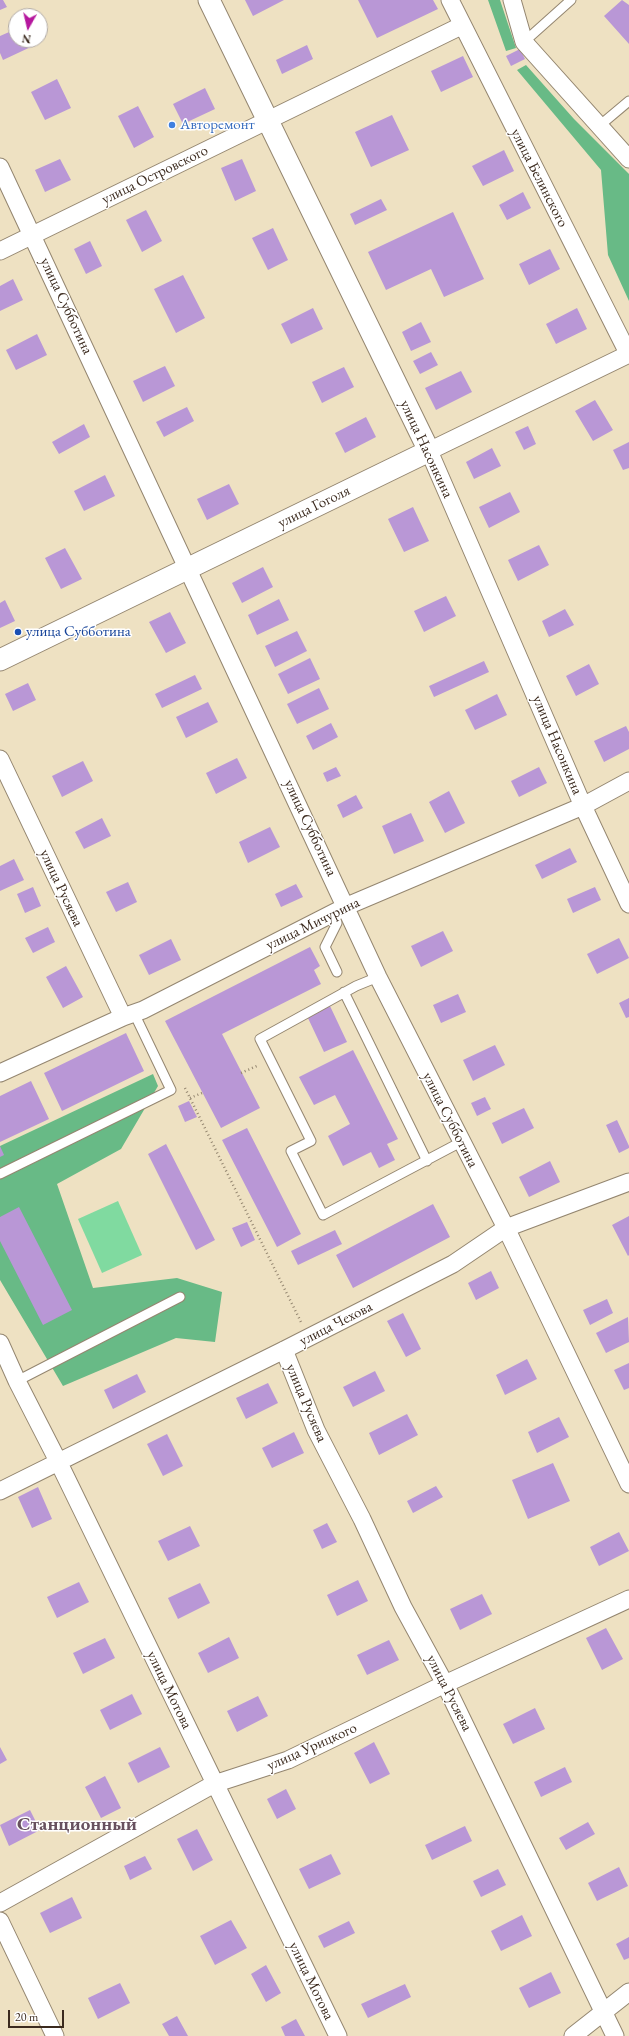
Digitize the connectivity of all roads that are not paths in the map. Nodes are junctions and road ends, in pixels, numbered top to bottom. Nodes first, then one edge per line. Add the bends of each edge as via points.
1 (209, 0) edge
2 (450, 0) edge
3 (512, 0) edge
4 (571, 0) edge
5 (462, 26) junction
6 (524, 42) junction
7 (629, 101) edge
8 (266, 121) junction
9 (598, 127) junction
10 (629, 159) edge
11 (0, 167) edge
12 (32, 235) junction
13 (0, 251) edge
14 (629, 354) edge
15 (429, 452) junction
16 (187, 569) junction
17 (0, 660) edge
18 (0, 759) edge
19 (629, 781) edge
20 (583, 806) junction
21 (629, 904) edge
22 (347, 906) junction
23 (332, 914) junction
24 (337, 972) dead end
25 (378, 977) junction
26 (344, 992) junction
27 (128, 1015) junction
28 (0, 1073) edge
29 (461, 1142) junction
30 (426, 1161) junction
31 (0, 1174) edge
32 (629, 1182) edge
33 (506, 1228) junction
34 (180, 1297) dead end
35 (0, 1343) edge
36 (284, 1350) junction
37 (17, 1381) junction
38 (59, 1463) junction
39 (629, 1484) edge
40 (0, 1491) edge
41 (629, 1599) edge
42 (445, 1684) junction
43 (214, 1784) junction
44 (0, 1903) edge
45 (0, 1921) edge
46 (629, 1992) edge
47 (604, 2011) junction
48 (55, 2036) edge
49 (338, 2036) edge
50 (573, 2036) edge
51 (615, 2036) edge

1 - 8 street, улица Насонкина
2 - 5 street, улица Белинского
3 - 6 street
4 - 6 lane
5 - 8 street, улица Островского
5 - 14 street, улица Белинского
6 - 9 street
7 - 9 lane
8 - 12 street, улица Островского
8 - 15 street, улица Насонкина
9 - 10 street
11 - 12 street, улица Субботина
12 - 13 street, улица Островского
12 - 16 street, улица Субботина
14 - 15 street, улица Гоголя
15 - 16 street, улица Гоголя
15 - 20 street, улица Насонкина
16 - 17 street, улица Гоголя
16 - 22 street, улица Субботина
18 - 27 street, улица Русяева
19 - 20 street, улица Мичурина
20 - 21 street, улица Насонкина
20 - 22 street, улица Мичурина
22 - 23 street, улица Мичурина
22 - 25 street, улица Субботина
23 - 24 lane via 337,923 325,947
23 - 27 street, улица Мичурина via 143,1010
25 - 26 lane
25 - 29 street, улица Субботина
26 - 30 lane
26 - 30 lane via 260,1039 311,1141 291,1151 323,1215
27 - 28 street, улица Мичурина
27 - 31 lane via 171,1090
29 - 30 lane
29 - 33 street, улица Субботина
32 - 33 street, улица Чехова
33 - 36 street, улица Чехова via 453,1264
33 - 39 street, улица Субботина
34 - 37 lane
35 - 37 street, улица Мотова
36 - 38 street, улица Чехова
36 - 42 street, улица Русяева via 316,1430 362,1519 403,1607
37 - 38 street, улица Мотова
38 - 40 street, улица Чехова
38 - 43 street, улица Мотова
41 - 42 street, улица Урицкого
42 - 43 street, улица Урицкого via 288,1760
42 - 47 street, улица Русяева
43 - 44 street, улица Урицкого
43 - 49 street, улица Мотова
45 - 48 street
46 - 47 street
47 - 50 street
47 - 51 street, улица Русяева

